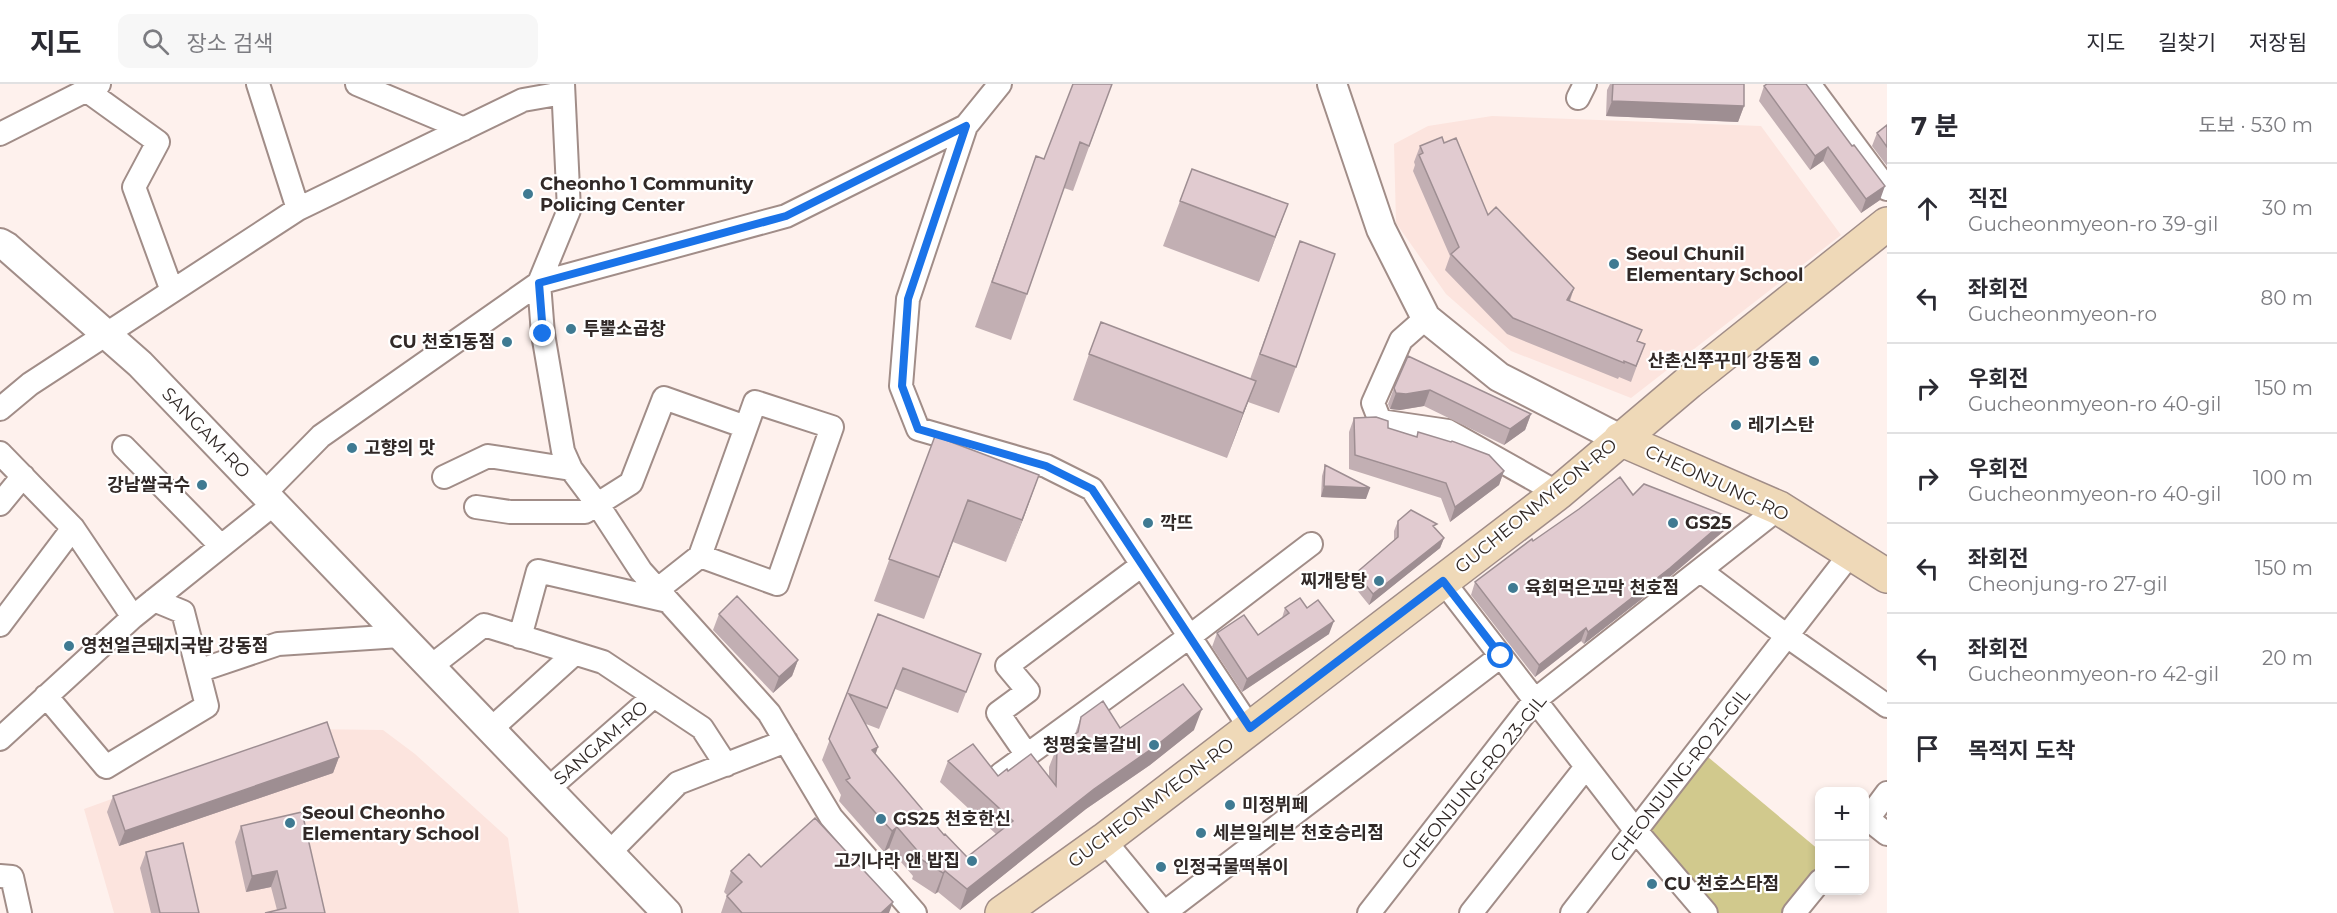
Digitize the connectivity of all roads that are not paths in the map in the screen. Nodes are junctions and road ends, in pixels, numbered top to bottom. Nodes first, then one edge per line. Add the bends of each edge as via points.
1 (258, 84) edge
2 (357, 84) edge
3 (1332, 84) edge
4 (1809, 84) edge
5 (994, 86) edge
6 (93, 87) edge
7 (563, 88) edge
8 (966, 126) junction
9 (464, 129) junction
10 (0, 134) edge
11 (1887, 189) edge
12 (298, 209) junction
13 (1887, 224) edge
14 (0, 243) edge
15 (539, 283) junction
16 (172, 291) junction
17 (1426, 318) junction
18 (105, 334) junction
19 (0, 409) edge
20 (746, 427) junction
21 (1620, 439) junction
22 (124, 447) dead end
23 (0, 453) edge
24 (571, 469) junction
25 (22, 476) junction
26 (444, 477) dead end
27 (1558, 493) junction
28 (269, 499) junction
29 (0, 504) edge
30 (598, 505) junction
31 (476, 507) dead end
32 (1779, 508) junction
33 (73, 528) junction
34 (1311, 544) dead end
35 (221, 546) junction
36 (1851, 553) junction
37 (700, 556) junction
38 (1142, 565) junction
39 (1701, 571) junction
40 (1887, 576) edge
41 (1443, 581) junction
42 (662, 596) junction
43 (154, 600) junction
44 (133, 617) junction
45 (0, 625) edge
46 (400, 636) junction
47 (1787, 636) junction
48 (520, 637) junction
49 (1189, 637) junction
50 (574, 654) junction
51 (1501, 656) junction
52 (430, 667) junction
53 (198, 671) junction
54 (46, 696) junction
55 (654, 696) junction
56 (1535, 700) junction
57 (1887, 706) edge
58 (1250, 728) junction
59 (490, 730) junction
60 (0, 739) edge
61 (786, 741) junction
62 (1027, 755) junction
63 (726, 765) junction
64 (1586, 767) junction
65 (1001, 774) edge
66 (548, 789) junction
67 (1887, 793) edge
68 (1869, 817) edge
69 (1869, 823) edge
70 (1635, 831) junction
71 (1887, 834) edge
72 (1104, 840) junction
73 (609, 853) junction
74 (0, 876) edge
75 (1815, 887) edge
76 (1005, 912) edge
77 (20, 913) edge
78 (666, 913) edge
79 (915, 913) edge
80 (1164, 913) edge
81 (1369, 913) edge
82 (1471, 913) edge
83 (1572, 913) edge
84 (1706, 913) edge
85 (1794, 913) edge

1 - 12 street
2 - 9 street
3 - 17 street, CHEONJUNG-RO via 1381,230
4 - 11 street
5 - 8 street
6 - 10 street
6 - 16 street via 158,142 134,187
7 - 9 street via 523,100
7 - 15 street via 569,210
8 - 15 street via 786,216
8 - 38 street via 908,299 902,386 918,429 1046,466 1092,489
9 - 12 street
12 - 16 street
13 - 21 main road, GUCHEONMYEON-RO
14 - 18 street, SANGAM-RO
15 - 24 street via 543,334 563,451
15 - 28 street via 321,436
16 - 18 street
17 - 21 street, CHEONJUNG-RO via 1499,377
17 - 27 street via 1401,340 1373,403 1380,421 1448,431
18 - 19 street
18 - 28 street, SANGAM-RO via 140,364
20 - 30 street via 664,398 631,483
20 - 37 street
20 - 37 street via 755,402 832,427 777,584
21 - 27 main road, GUCHEONMYEON-RO
21 - 32 main road, CHEONJUNG-RO
22 - 35 street
23 - 25 street
24 - 26 street via 488,456
24 - 30 street
25 - 29 street
25 - 33 street
27 - 41 main road, GUCHEONMYEON-RO
28 - 35 street
28 - 46 street, SANGAM-RO
30 - 31 street via 585,512 510,512
30 - 42 street via 640,571
32 - 36 main road, CHEONJUNG-RO
32 - 39 street, CHEONJUNG-RO 23-GIL
33 - 44 street
33 - 45 street
34 - 49 street
35 - 43 street
36 - 40 main road, CHEONJUNG-RO
36 - 47 street, CHEONJUNG-RO 21-GIL
37 - 42 street
38 - 49 street
38 - 62 street via 1008,666 1028,691 998,712
39 - 47 street
39 - 56 street, CHEONJUNG-RO 23-GIL
41 - 51 street
41 - 58 main road, GUCHEONMYEON-RO
42 - 48 street via 538,571
42 - 61 street via 769,712
43 - 44 street
43 - 53 street via 183,612
44 - 54 street
46 - 52 street, SANGAM-RO
46 - 53 street via 278,644
47 - 57 street
47 - 70 street, CHEONJUNG-RO 21-GIL
48 - 50 street, SANGAM-RO
48 - 52 street, SANGAM-RO via 483,625
49 - 58 street
49 - 62 street
50 - 55 street, SANGAM-RO via 603,662
50 - 59 street
51 - 56 street
51 - 80 street
52 - 59 street, SANGAM-RO
53 - 54 street via 207,706 106,767
54 - 60 street
55 - 63 street, SANGAM-RO via 702,728
55 - 66 street, SANGAM-RO
56 - 64 street
56 - 81 street, CHEONJUNG-RO 23-GIL
58 - 72 main road, GUCHEONMYEON-RO
59 - 66 street, SANGAM-RO
61 - 63 street
61 - 79 street via 831,817
62 - 65 street
63 - 73 street via 678,783
64 - 70 street
64 - 82 street
66 - 73 street, SANGAM-RO
67 - 68 street
69 - 71 street
70 - 83 street, CHEONJUNG-RO 21-GIL
70 - 84 street
72 - 76 main road, GUCHEONMYEON-RO
72 - 80 street
73 - 78 street, SANGAM-RO
74 - 77 street via 12,877
75 - 85 street

